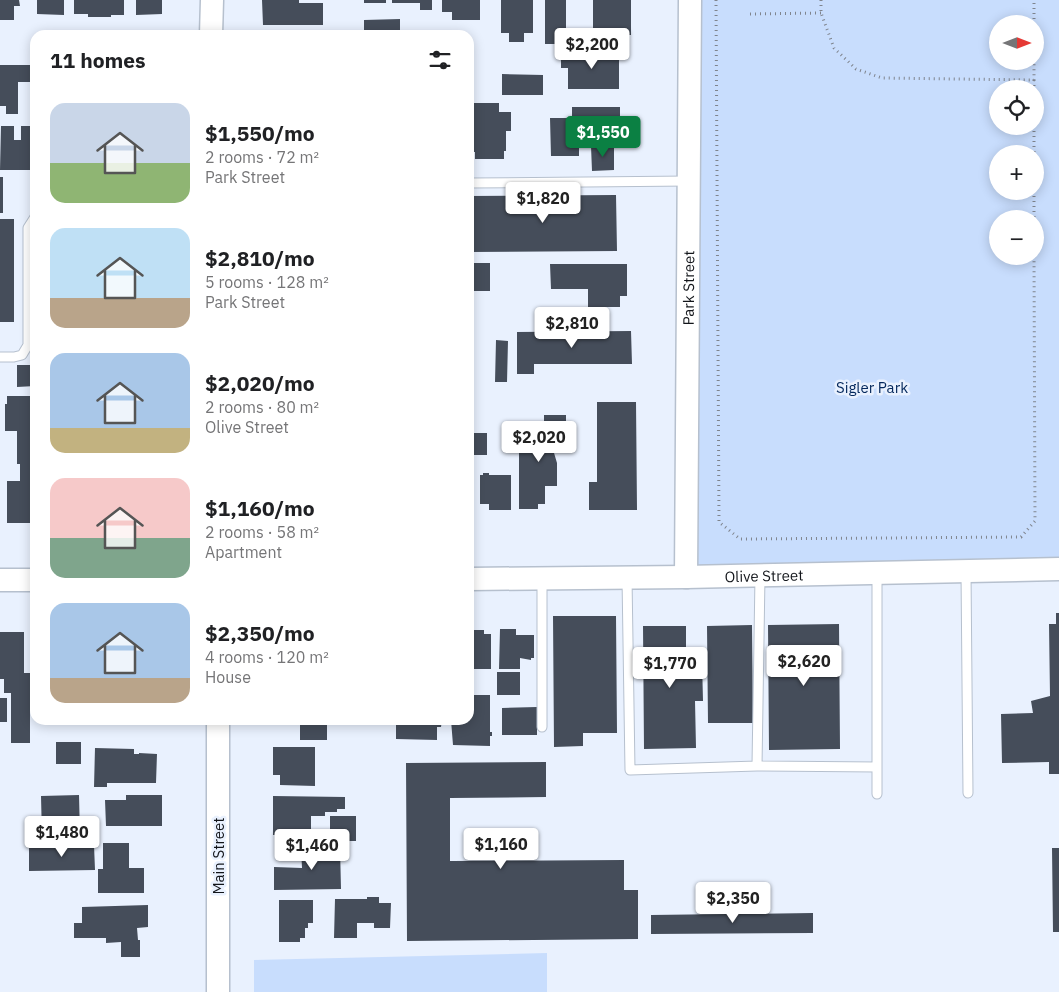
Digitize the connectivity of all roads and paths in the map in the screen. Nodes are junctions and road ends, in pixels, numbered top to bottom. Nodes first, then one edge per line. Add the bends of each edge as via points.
1 (212, 0) edge
2 (690, 0) edge
3 (716, 0) edge
4 (821, 0) edge
5 (1034, 0) edge
6 (821, 13) junction
7 (750, 14) dead end
8 (1034, 15) edge
9 (211, 30) edge
10 (1034, 70) edge
11 (1034, 80) joint
12 (689, 181) junction
13 (474, 183) edge
14 (30, 225) edge
15 (1034, 265) edge
16 (0, 358) edge
17 (1059, 569) edge
18 (966, 572) junction
19 (877, 573) junction
20 (760, 576) junction
21 (686, 577) junction
22 (542, 578) junction
23 (627, 578) junction
24 (474, 579) edge
25 (0, 580) edge
26 (30, 580) edge
27 (218, 725) edge
28 (542, 727) dead end
29 (757, 766) junction
30 (878, 767) junction
31 (878, 794) dead end
32 (968, 794) dead end
33 (218, 992) edge

1 - 9 street
2 - 12 street, Park Street
3 - 15 path via 718,522 740,539 1021,538 1035,521
4 - 6 path
5 - 8 path
6 - 7 path
6 - 11 path via 834,48 856,69 882,78
10 - 11 path
12 - 13 lane
12 - 21 street, Park Street
14 - 16 lane via 28,345 22,355
17 - 18 street, Olive Street
18 - 19 street, Olive Street
18 - 32 lane
19 - 20 street, Olive Street
19 - 30 lane
20 - 21 street, Olive Street
20 - 29 lane
21 - 23 street, Olive Street
22 - 23 street, Olive Street
22 - 24 street, Olive Street
22 - 28 lane
23 - 29 lane via 630,770
25 - 26 street
27 - 33 street, Main Street
29 - 30 lane
30 - 31 lane

